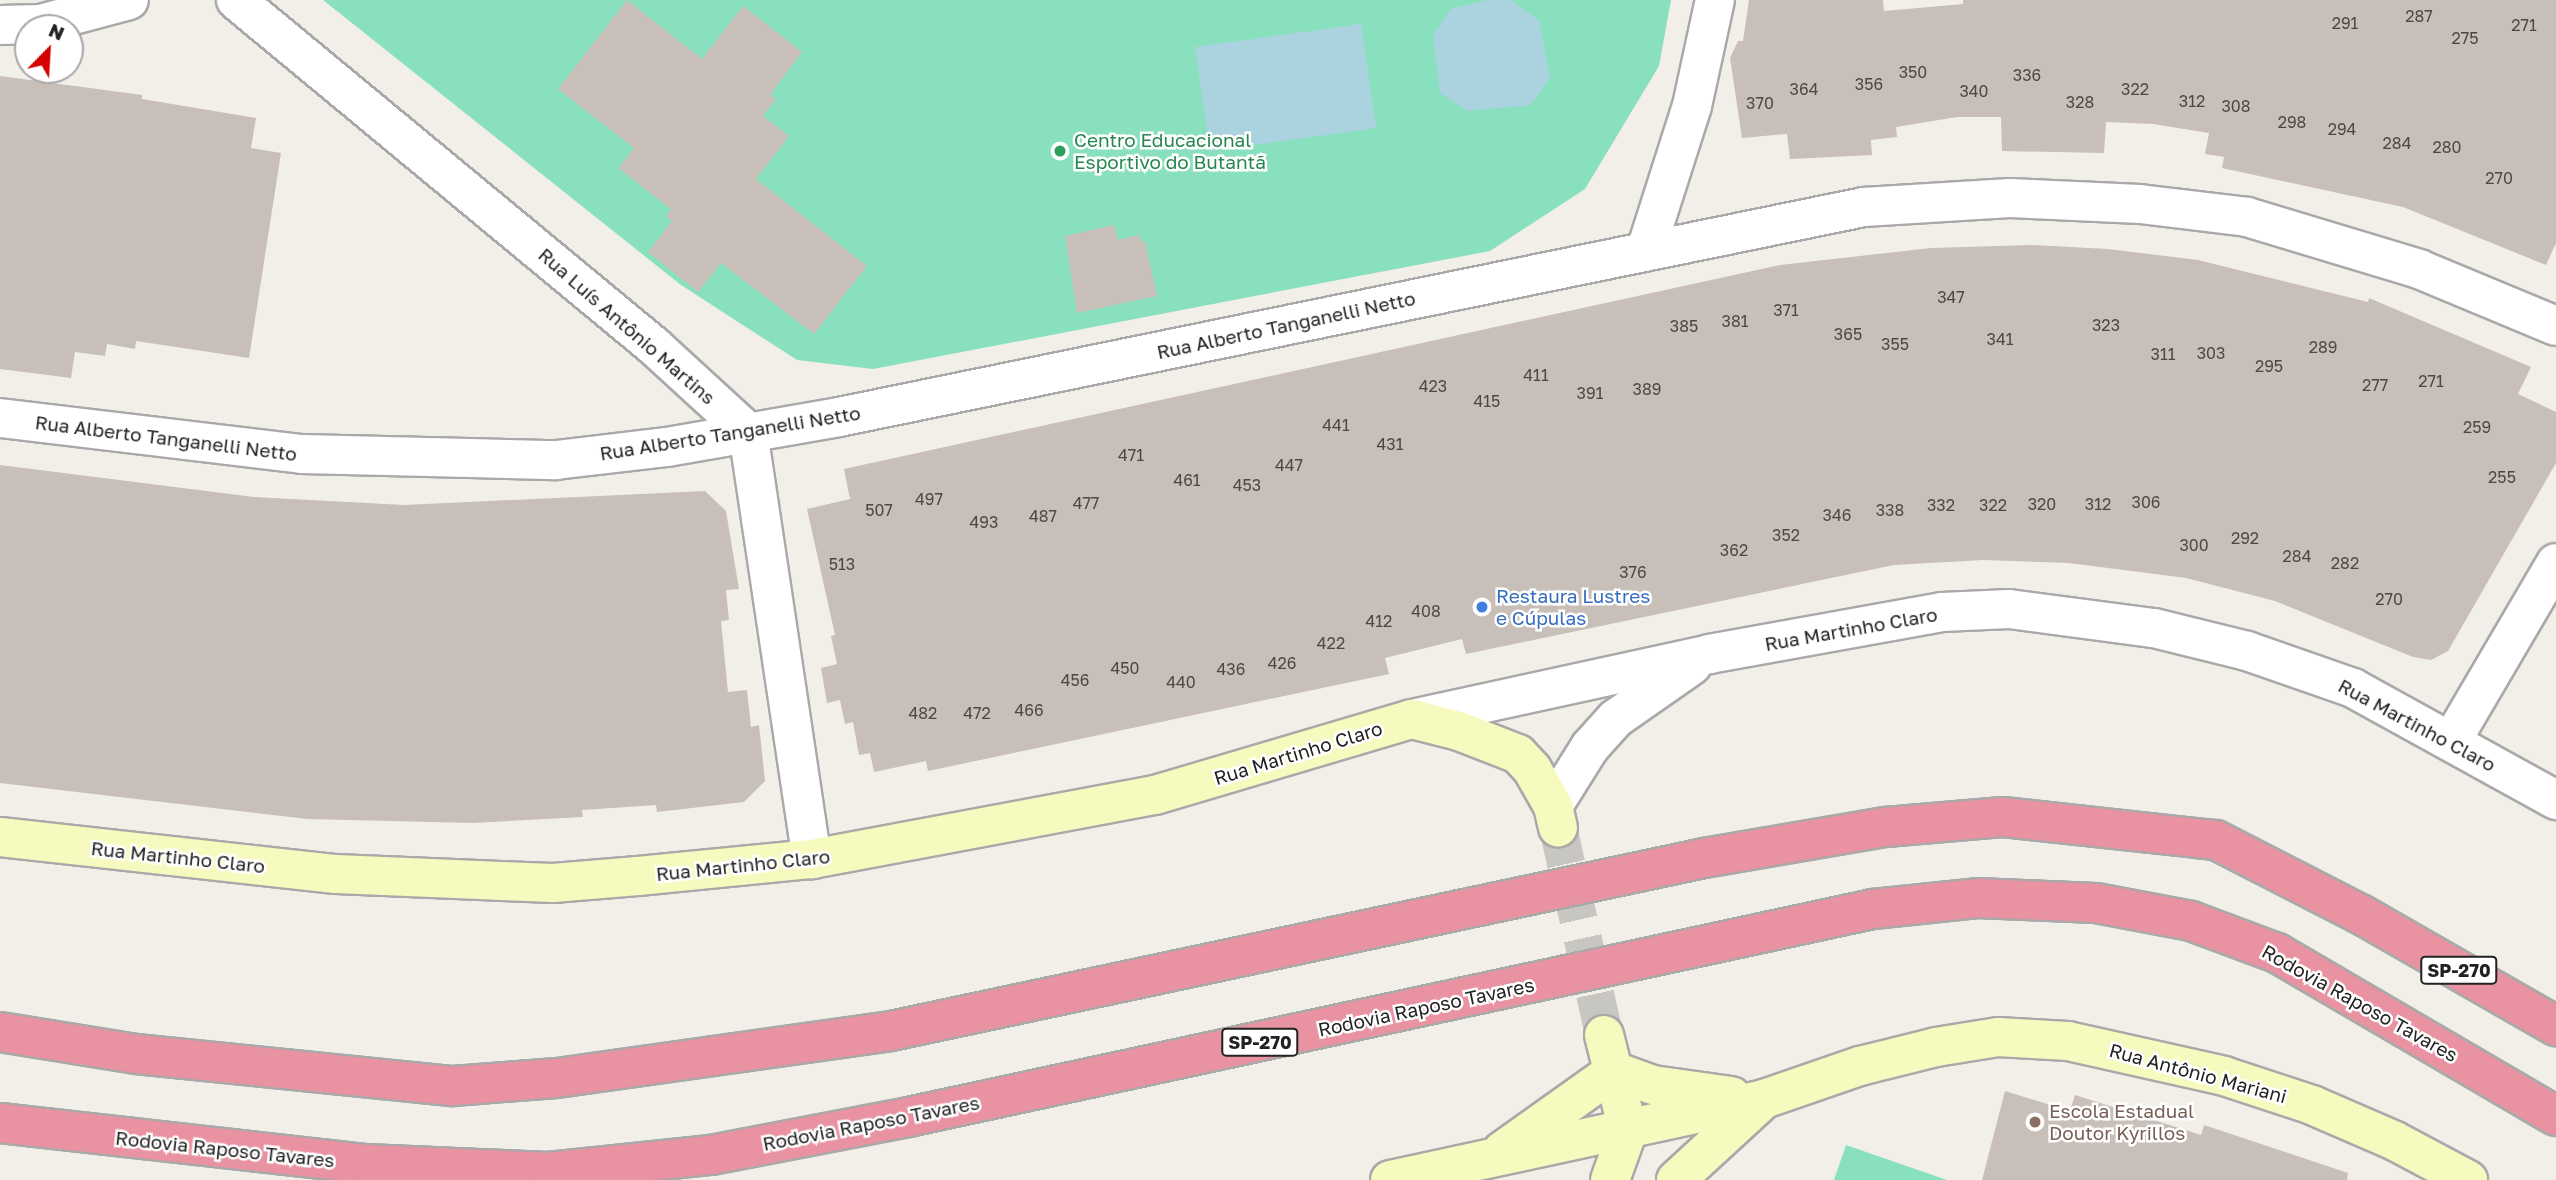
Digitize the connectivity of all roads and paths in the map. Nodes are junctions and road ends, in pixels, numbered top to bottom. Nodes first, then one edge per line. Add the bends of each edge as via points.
1 (129, 0) edge
2 (236, 0) edge
3 (1715, 0) edge
4 (0, 25) edge
5 (1646, 250) junction
6 (2556, 326) edge
7 (0, 418) edge
8 (748, 432) junction
9 (2556, 563) edge
10 (1709, 654) junction
11 (1412, 719) junction
12 (2452, 740) junction
13 (2556, 800) edge
14 (1555, 817) joint
15 (0, 837) edge
16 (812, 859) junction
17 (2556, 1026) edge
18 (0, 1032) edge
19 (1609, 1053) junction
20 (1764, 1099) junction
21 (2556, 1116) edge
22 (0, 1123) edge
23 (1628, 1129) junction
24 (1488, 1161) junction
25 (1390, 1180) edge
26 (1522, 1180) edge
27 (1610, 1180) edge
28 (1676, 1180) edge
29 (2468, 1180) edge

1 - 4 street via 40,24
2 - 8 street, Rua Luís Antônio Martins via 654,346
3 - 5 street via 1692,106
5 - 6 street, Rua Alberto Tanganelli Netto via 1864,207 2010,198 2140,204 2247,217 2418,269
5 - 8 street, Rua Alberto Tanganelli Netto
7 - 8 street, Rua Alberto Tanganelli Netto via 302,454 556,460
8 - 16 street
9 - 12 street
10 - 11 street, Rua Martinho Claro
10 - 12 street, Rua Martinho Claro via 1942,612 2008,609 2154,628 2247,651 2353,688
10 - 14 street via 1615,719 1590,747
11 - 14 main road via 1518,754 1532,769
11 - 16 main road, Rua Martinho Claro via 1155,795
12 - 13 street, Rua Martinho Claro
15 - 16 main road, Rua Martinho Claro via 336,874 466,881 553,883
17 - 18 highway, SP-270 via 2362,915 2216,840 2003,817 1886,827 1691,860 891,1031 557,1078 453,1086 136,1054
19 - 20 main road via 1688,1092
19 - 23 main road
19 - 24 main road
20 - 23 main road, Rua Antônio Mariani
20 - 28 main road
20 - 29 main road, Rua Antônio Mariani via 1860,1066 1936,1047 1998,1037 2068,1041 2153,1057 2312,1105 2395,1141
21 - 22 highway, Rodovia Raposo Tavares / SP-270 via 2277,953 2228,934 2191,921 2096,903 1977,898 1873,909 927,1114 711,1155 534,1171 367,1164
23 - 24 main road, Rua Antônio Mariani
23 - 27 main road
24 - 25 main road, Rua Antônio Mariani
24 - 26 main road

